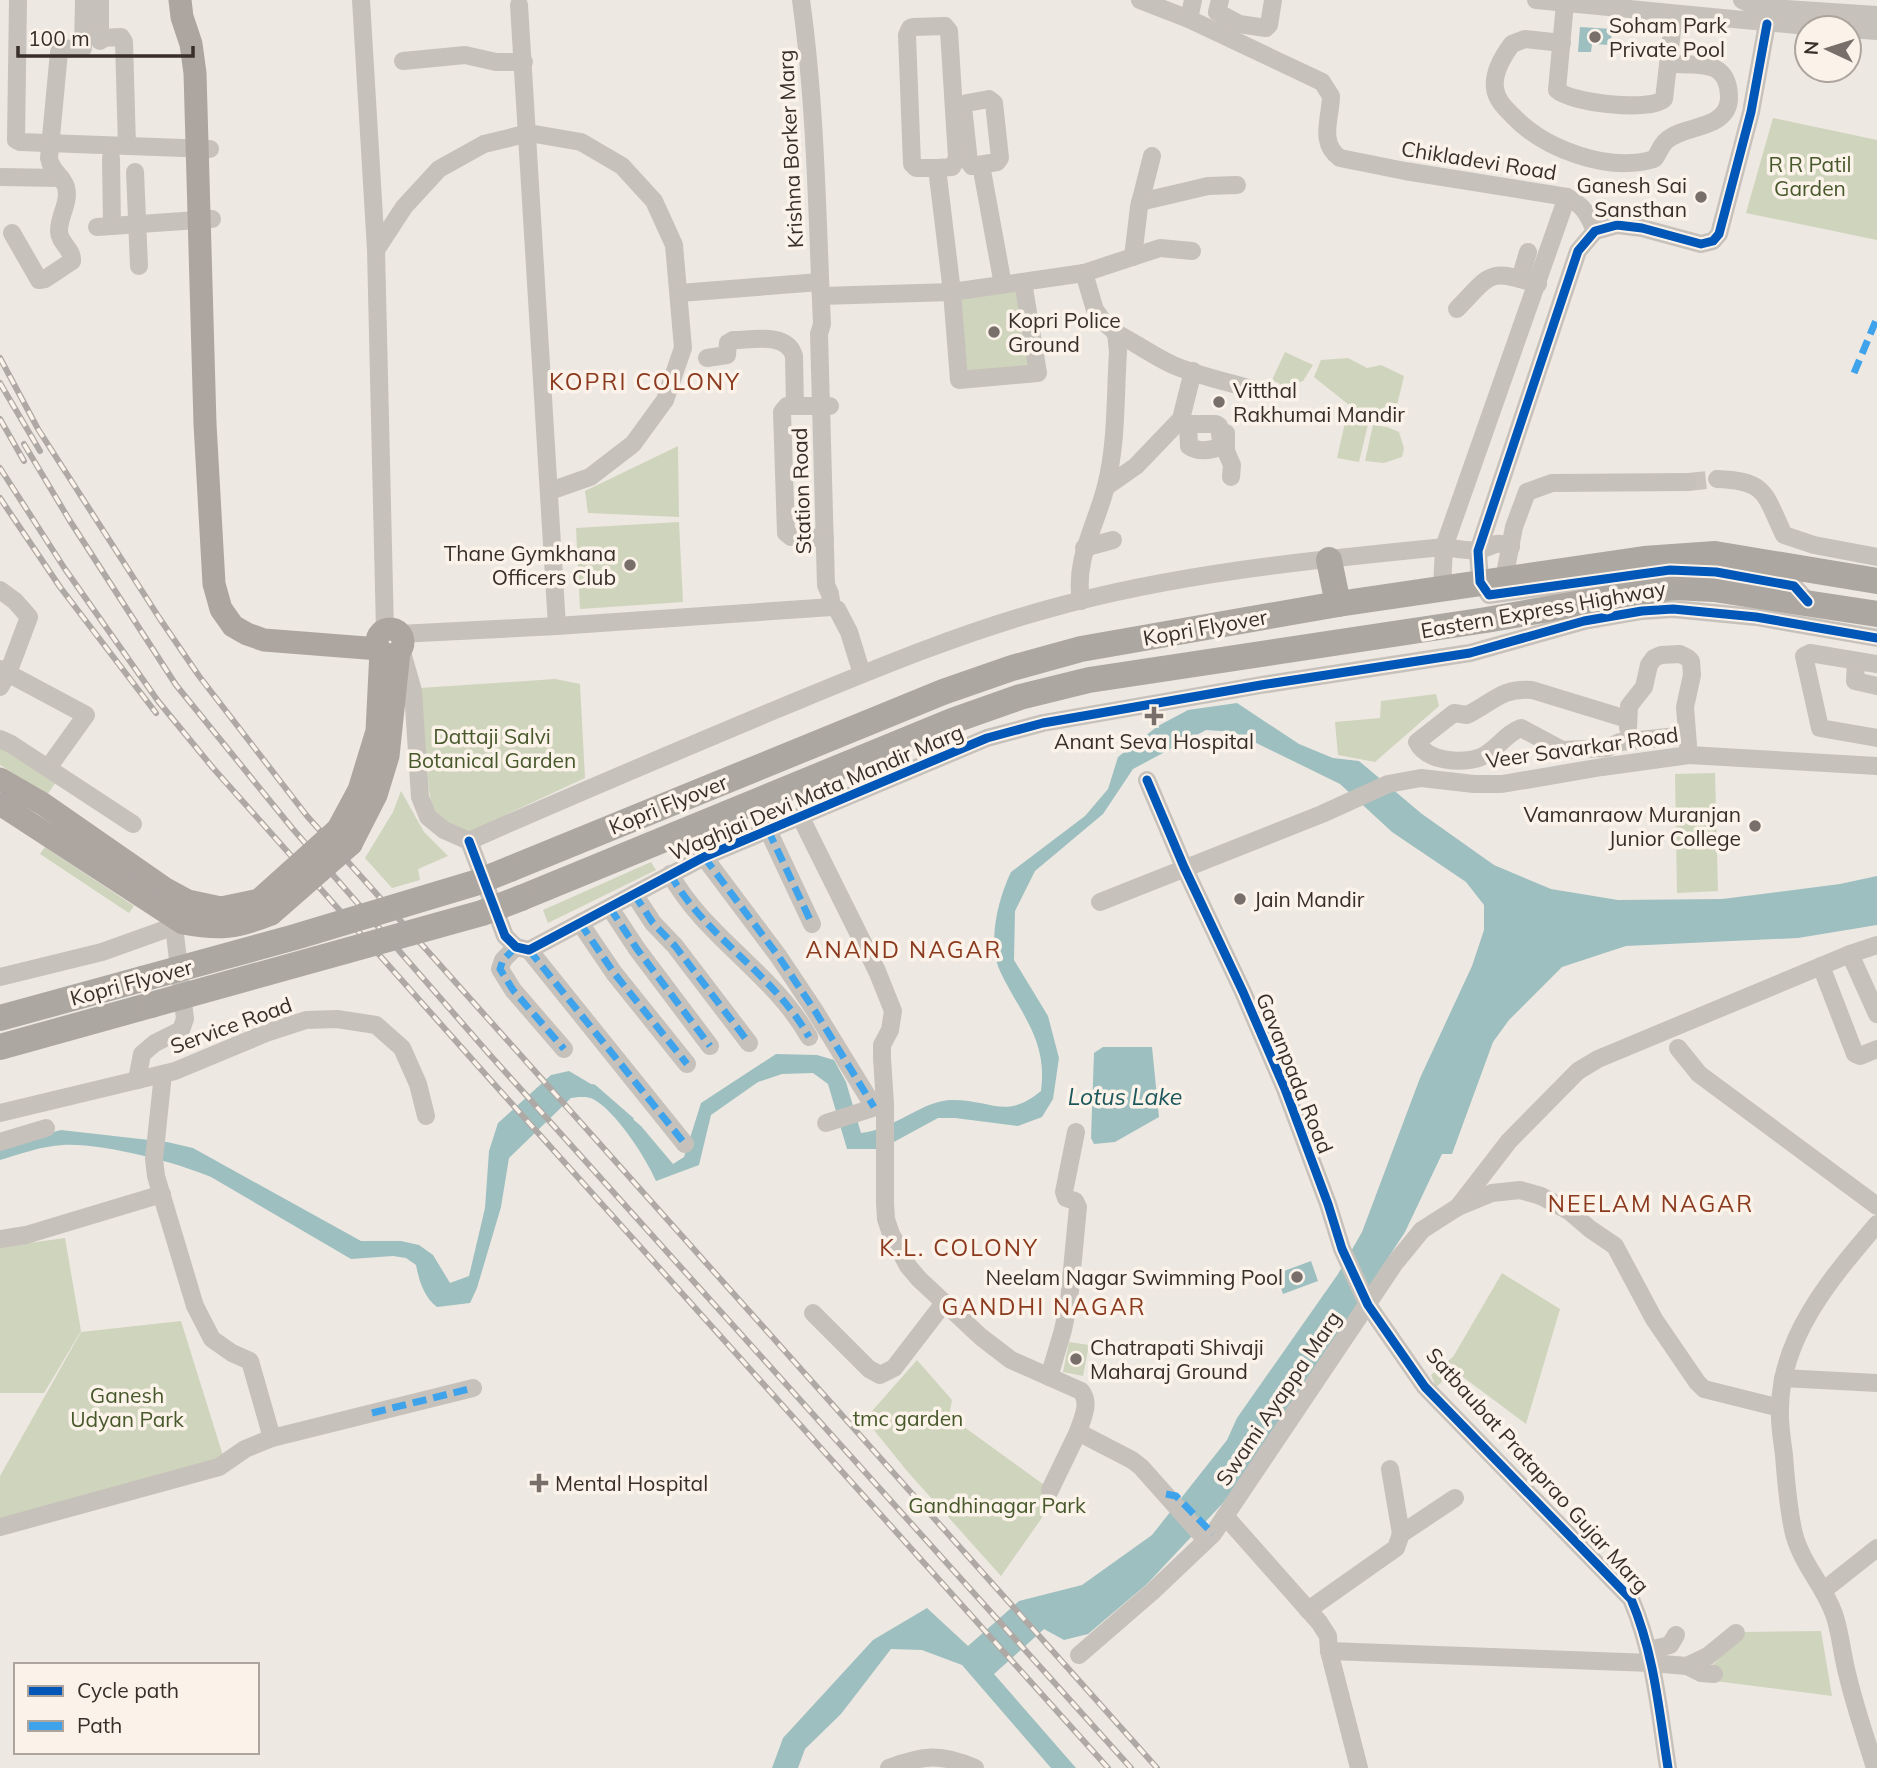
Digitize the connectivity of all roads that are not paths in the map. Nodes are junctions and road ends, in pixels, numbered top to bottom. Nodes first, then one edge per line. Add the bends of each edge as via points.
1 (18, 0) edge
2 (84, 0) edge
3 (100, 0) edge
4 (180, 0) edge
5 (361, 0) edge
6 (801, 0) edge
7 (1140, 0) edge
8 (1193, 0) edge
9 (1220, 0) edge
10 (1273, 0) edge
11 (1536, 0) edge
12 (1742, 0) edge
13 (1560, 2) edge
14 (1587, 3) edge
15 (1611, 4) edge
16 (519, 5) dead end
17 (1714, 9) edge
18 (1674, 14) junction
19 (1877, 15) edge
20 (1189, 19) junction
21 (1767, 24) junction
22 (1793, 26) edge
23 (1562, 43) junction
24 (403, 61) dead end
25 (524, 62) junction
26 (1669, 64) junction
27 (529, 133) junction
28 (150, 137) dead end
29 (127, 141) junction
30 (50, 144) junction
31 (203, 149) junction
32 (1152, 156) dead end
33 (111, 158) dead end
34 (981, 165) dead end
35 (937, 168) junction
36 (135, 172) dead end
37 (0, 177) edge
38 (61, 178) junction
39 (1237, 185) dead end
40 (1567, 197) junction
41 (1140, 202) junction
42 (137, 224) junction
43 (206, 230) junction
44 (1595, 231) junction
45 (12, 233) dead end
46 (376, 250) junction
47 (1192, 251) dead end
48 (1528, 252) dead end
49 (1133, 257) junction
50 (139, 266) dead end
51 (1084, 273) junction
52 (1023, 282) junction
53 (1531, 284) junction
54 (1003, 285) junction
55 (820, 289) junction
56 (952, 292) junction
57 (680, 293) junction
58 (1459, 316) dead end
59 (1116, 333) junction
60 (706, 359) dead end
61 (1193, 371) junction
62 (1262, 392) dead end
63 (794, 406) junction
64 (825, 406) junction
65 (1184, 418) junction
66 (1231, 477) dead end
67 (1717, 479) tunnel mouth
68 (1688, 482) tunnel mouth
69 (1106, 487) junction
70 (550, 491) junction
71 (829, 515) junction
72 (825, 538) junction
73 (1113, 540) dead end
74 (1444, 547) junction
75 (1511, 547) junction
76 (1084, 548) junction
77 (1478, 551) junction
78 (1877, 557) edge
79 (1329, 560) junction
80 (1492, 580) junction
81 (1877, 581) edge
82 (1442, 588) junction
83 (0, 590) edge
84 (1673, 598) junction
85 (831, 600) junction
86 (1082, 601) junction
87 (1808, 603) junction
88 (1338, 604) junction
89 (1877, 614) edge
90 (557, 626) junction
91 (1877, 638) edge
92 (389, 643) junction
93 (1251, 657) joint
94 (1856, 660) junction
95 (1877, 664) edge
96 (862, 674) junction
97 (3, 677) edge
98 (1877, 685) edge
99 (1627, 719) junction
100 (1827, 731) junction
101 (1687, 735) junction
102 (1877, 738) edge
103 (0, 739) edge
104 (1629, 741) junction
105 (1689, 755) junction
106 (1473, 758) junction
107 (1825, 762) junction
108 (1631, 763) junction
109 (1877, 766) edge
110 (48, 768) junction
111 (1147, 780) dead end
112 (1474, 784) junction
113 (1, 790) edge
114 (800, 816) junction
115 (133, 824) dead end
116 (768, 830) junction
117 (469, 841) junction
118 (704, 856) junction
119 (1184, 867) junction
120 (670, 874) junction
121 (634, 894) junction
122 (1100, 902) dead end
123 (610, 908) junction
124 (182, 917) junction
125 (580, 923) junction
126 (812, 924) dead end
127 (1877, 945) edge
128 (522, 949) junction
129 (1852, 959) junction
130 (1823, 971) junction
131 (0, 977) edge
132 (1877, 1014) edge
133 (0, 1018) edge
134 (809, 1037) dead end
135 (749, 1043) dead end
136 (710, 1046) dead end
137 (0, 1047) edge
138 (1678, 1048) dead end
139 (564, 1049) dead end
140 (1877, 1049) edge
141 (687, 1064) dead end
142 (163, 1074) junction
143 (137, 1080) junction
144 (880, 1105) junction
145 (0, 1113) edge
146 (426, 1116) dead end
147 (840, 1118) dead end
148 (46, 1128) dead end
149 (1076, 1132) dead end
150 (0, 1142) edge
151 (685, 1144) dead end
152 (162, 1194) junction
153 (1877, 1206) edge
154 (1458, 1207) junction
155 (1877, 1224) edge
156 (0, 1239) edge
157 (1366, 1300) junction
158 (944, 1303) junction
159 (813, 1313) dead end
160 (1049, 1377) junction
161 (1783, 1378) junction
162 (1877, 1383) edge
163 (473, 1388) dead end
164 (1780, 1408) junction
165 (1078, 1432) junction
166 (272, 1438) junction
167 (1390, 1469) dead end
168 (1051, 1490) dead end
169 (1455, 1498) dead end
170 (1225, 1516) junction
171 (0, 1527) edge
172 (1401, 1534) junction
173 (1202, 1536) junction
174 (1877, 1548) edge
175 (1824, 1590) junction
176 (1308, 1609) junction
177 (1736, 1633) dead end
178 (1676, 1634) dead end
179 (1329, 1643) junction
180 (1079, 1655) dead end
181 (1650, 1656) junction
182 (1687, 1666) junction
183 (1714, 1674) dead end
184 (926, 1763) edge
185 (951, 1763) edge
186 (889, 1768) edge
187 (975, 1768) edge
188 (1359, 1768) edge
189 (1668, 1768) edge
190 (1875, 1768) edge

1 - 30 street via 16,141
2 - 30 street via 83,48 59,52
3 - 29 street via 100,39 121,37 124,42
4 - 31 main road via 201,73
5 - 46 street
6 - 55 street, Krishna Borker Marg via 814,139
7 - 20 street, Chikladevi Road
8 - 20 street
9 - 10 street via 1217,12 1239,24 1266,28
11 - 13 street
12 - 19 street via 1756,6
13 - 14 street
13 - 23 street
14 - 15 street
15 - 18 street
16 - 25 street
17 - 18 street
17 - 21 street
18 - 26 street
20 - 40 street, Chikladevi Road via 1322,82 1331,96 1327,142 1340,158
21 - 22 street
21 - 44 street via 1752,112 1713,241 1701,244 1617,225
23 - 26 street via 1556,87 1571,98 1660,103 1665,97
23 - 26 street via 1525,39 1512,44 1496,74 1496,95 1520,123 1558,150 1626,165 1654,159 1667,140 1716,120 1727,110 1729,88 1723,73 1711,66
24 - 25 street via 465,55
25 - 27 street
27 - 46 street via 484,144 439,169 404,207
27 - 57 street via 581,142 622,166 654,201 674,245
27 - 70 street
28 - 29 street
29 - 30 street
29 - 31 street
30 - 38 street via 50,163
31 - 43 main road
32 - 41 street
33 - 42 street via 105,226
34 - 54 street
35 - 35 street via 952,167 957,158 949,31 945,26 913,27 907,34 912,164
35 - 56 street
36 - 42 street
37 - 38 street
38 - 45 street via 67,202 59,231 72,256 70,263 39,280
39 - 41 street via 1208,186
40 - 44 street via 1587,211
40 - 53 street, Chikladevi Road
41 - 49 street
42 - 43 street
42 - 50 street
43 - 92 main road via 221,609 233,626 265,634
44 - 77 street via 1578,251
46 - 92 street
47 - 49 street via 1165,248
48 - 53 street
49 - 51 street
51 - 52 street
51 - 59 street via 1095,310
52 - 54 street
52 - 56 street via 1038,373 959,380
53 - 58 street via 1499,282
53 - 74 street, Chikladevi Road
54 - 56 street
55 - 56 street
55 - 57 street
55 - 64 street, Station Road
57 - 70 street via 683,348 665,400 633,444 590,477
59 - 61 street via 1162,360
59 - 69 street via 1112,450
60 - 63 street via 727,355 733,340 782,341 794,356
61 - 62 street
61 - 65 street
63 - 64 street
63 - 72 street via 784,407 782,412 786,533
64 - 71 street, Station Road
65 - 66 street via 1225,423
65 - 69 street via 1136,466
67 - 78 street via 1751,483 1761,490 1784,535
68 - 75 street via 1552,483 1527,492
69 - 76 street via 1107,508
70 - 90 street
71 - 72 street, Station Road
71 - 85 street via 835,584
72 - 85 street, Station Road via 826,585
73 - 76 street
74 - 77 street
74 - 79 street
74 - 82 street, Chikladevi Road
75 - 77 street via 1500,542
75 - 80 street
76 - 86 street via 1079,587
77 - 80 street
79 - 86 street via 1162,582
79 - 88 highway
80 - 81 highway, Eastern Express Highway via 1714,554
80 - 82 highway, Eastern Express Highway
80 - 87 street via 1489,595 1670,570 1716,572 1794,586
82 - 88 highway, Eastern Express Highway
83 - 97 street via 29,617
84 - 87 highway, Eastern Express Highway via 1714,589
84 - 91 street, Waghjai Devi Mata Mandir Marg
84 - 93 highway, Eastern Express Highway via 1486,620
84 - 114 street, Waghjai Devi Mata Mandir Marg via 1642,611 1584,621 1470,653 1043,723 987,738
85 - 90 street
85 - 96 street, Station Road via 842,616
86 - 96 street via 988,627
87 - 89 highway, Eastern Express Highway
88 - 133 highway, Kopri Flyover, bridge via 1082,649 1012,668 475,883
90 - 92 street
92 - 117 street via 413,691 420,797 428,817
92 - 124 main road, bridge via 388,756 376,795 344,836 242,926 211,928
93 - 137 highway, Kopri Flyover, bridge via 1089,680 1020,697 482,914
94 - 95 street
94 - 98 street via 1854,681
94 - 100 street via 1804,656 1818,726
96 - 117 street
97 - 110 street via 86,715
99 - 101 street via 1654,658 1680,654 1692,667 1685,707
99 - 104 street
99 - 106 street via 1520,689 1504,692 1467,715 1454,713 1417,740 1441,760
100 - 102 street
100 - 107 street
101 - 104 street
101 - 105 street
103 - 110 street
104 - 106 street via 1607,748 1562,750 1521,728
104 - 108 street
105 - 107 street, Veer Savarkar Road
105 - 108 street, Veer Savarkar Road
106 - 112 street
107 - 109 street, Veer Savarkar Road
108 - 112 street, Veer Savarkar Road via 1502,784
110 - 115 street
111 - 119 street, Gavanpada Road
112 - 119 street, Veer Savarkar Road via 1421,778 1388,784
113 - 124 main road
114 - 116 street, Waghjai Devi Mata Mandir Marg
114 - 144 street via 893,1011 882,1045
116 - 118 street, Waghjai Devi Mata Mandir Marg
116 - 126 street
117 - 128 street via 505,936
118 - 120 street, Waghjai Devi Mata Mandir Marg
118 - 144 street
119 - 122 street, Veer Savarkar Road
119 - 157 street, Gavanpada Road via 1285,1090 1342,1249
120 - 121 street, Waghjai Devi Mata Mandir Marg
120 - 134 street via 681,895 779,994
121 - 123 street, Waghjai Devi Mata Mandir Marg
121 - 135 street
123 - 125 street, Waghjai Devi Mata Mandir Marg
123 - 136 street
124 - 131 street via 102,952
124 - 143 street via 185,1019 181,1030 142,1054
125 - 128 street, Waghjai Devi Mata Mandir Marg
125 - 141 street
127 - 129 street
128 - 139 street via 503,960 500,969
128 - 151 street
129 - 130 street
129 - 132 street
130 - 140 street via 1855,1054
130 - 154 street via 1598,1059 1578,1071 1509,1141
138 - 153 street via 1699,1074
142 - 143 street, Service Road
142 - 146 street, Service Road via 306,1020 376,1025 402,1048
142 - 152 street via 154,1159
143 - 145 street, Service Road
144 - 147 street
144 - 158 street via 891,1234 908,1266
148 - 150 street
149 - 160 street via 1063,1192 1078,1208 1069,1301
152 - 156 street
152 - 166 street via 195,1306 212,1339 250,1361
154 - 157 street, Swami Ayappa Marg via 1422,1230
154 - 164 street via 1492,1193 1520,1190 1569,1211 1615,1245 1654,1320 1704,1389
155 - 161 street via 1815,1302
157 - 170 street, Swami Ayappa Marg
157 - 181 street, Satbaubat Prataprao Gujar Marg via 1425,1387 1631,1599
158 - 159 street via 894,1368 880,1375
158 - 160 street via 1011,1360
160 - 165 street via 1086,1396
161 - 162 street
161 - 164 street
163 - 166 street
164 - 175 street via 1795,1535
165 - 168 street
165 - 173 street via 1141,1467
166 - 171 street via 219,1467
167 - 172 street
169 - 172 street
170 - 173 street, Swami Ayappa Marg
170 - 176 street
172 - 176 street via 1396,1548
173 - 180 street, Swami Ayappa Marg via 1153,1591
174 - 175 street
175 - 190 street
176 - 179 street
177 - 182 street via 1709,1657
178 - 181 street via 1670,1645
179 - 181 street
179 - 188 street
181 - 182 street
181 - 189 street, Satbaubat Prataprao Gujar Marg
182 - 183 street
184 - 185 street
184 - 186 street via 918,1757
185 - 187 street

